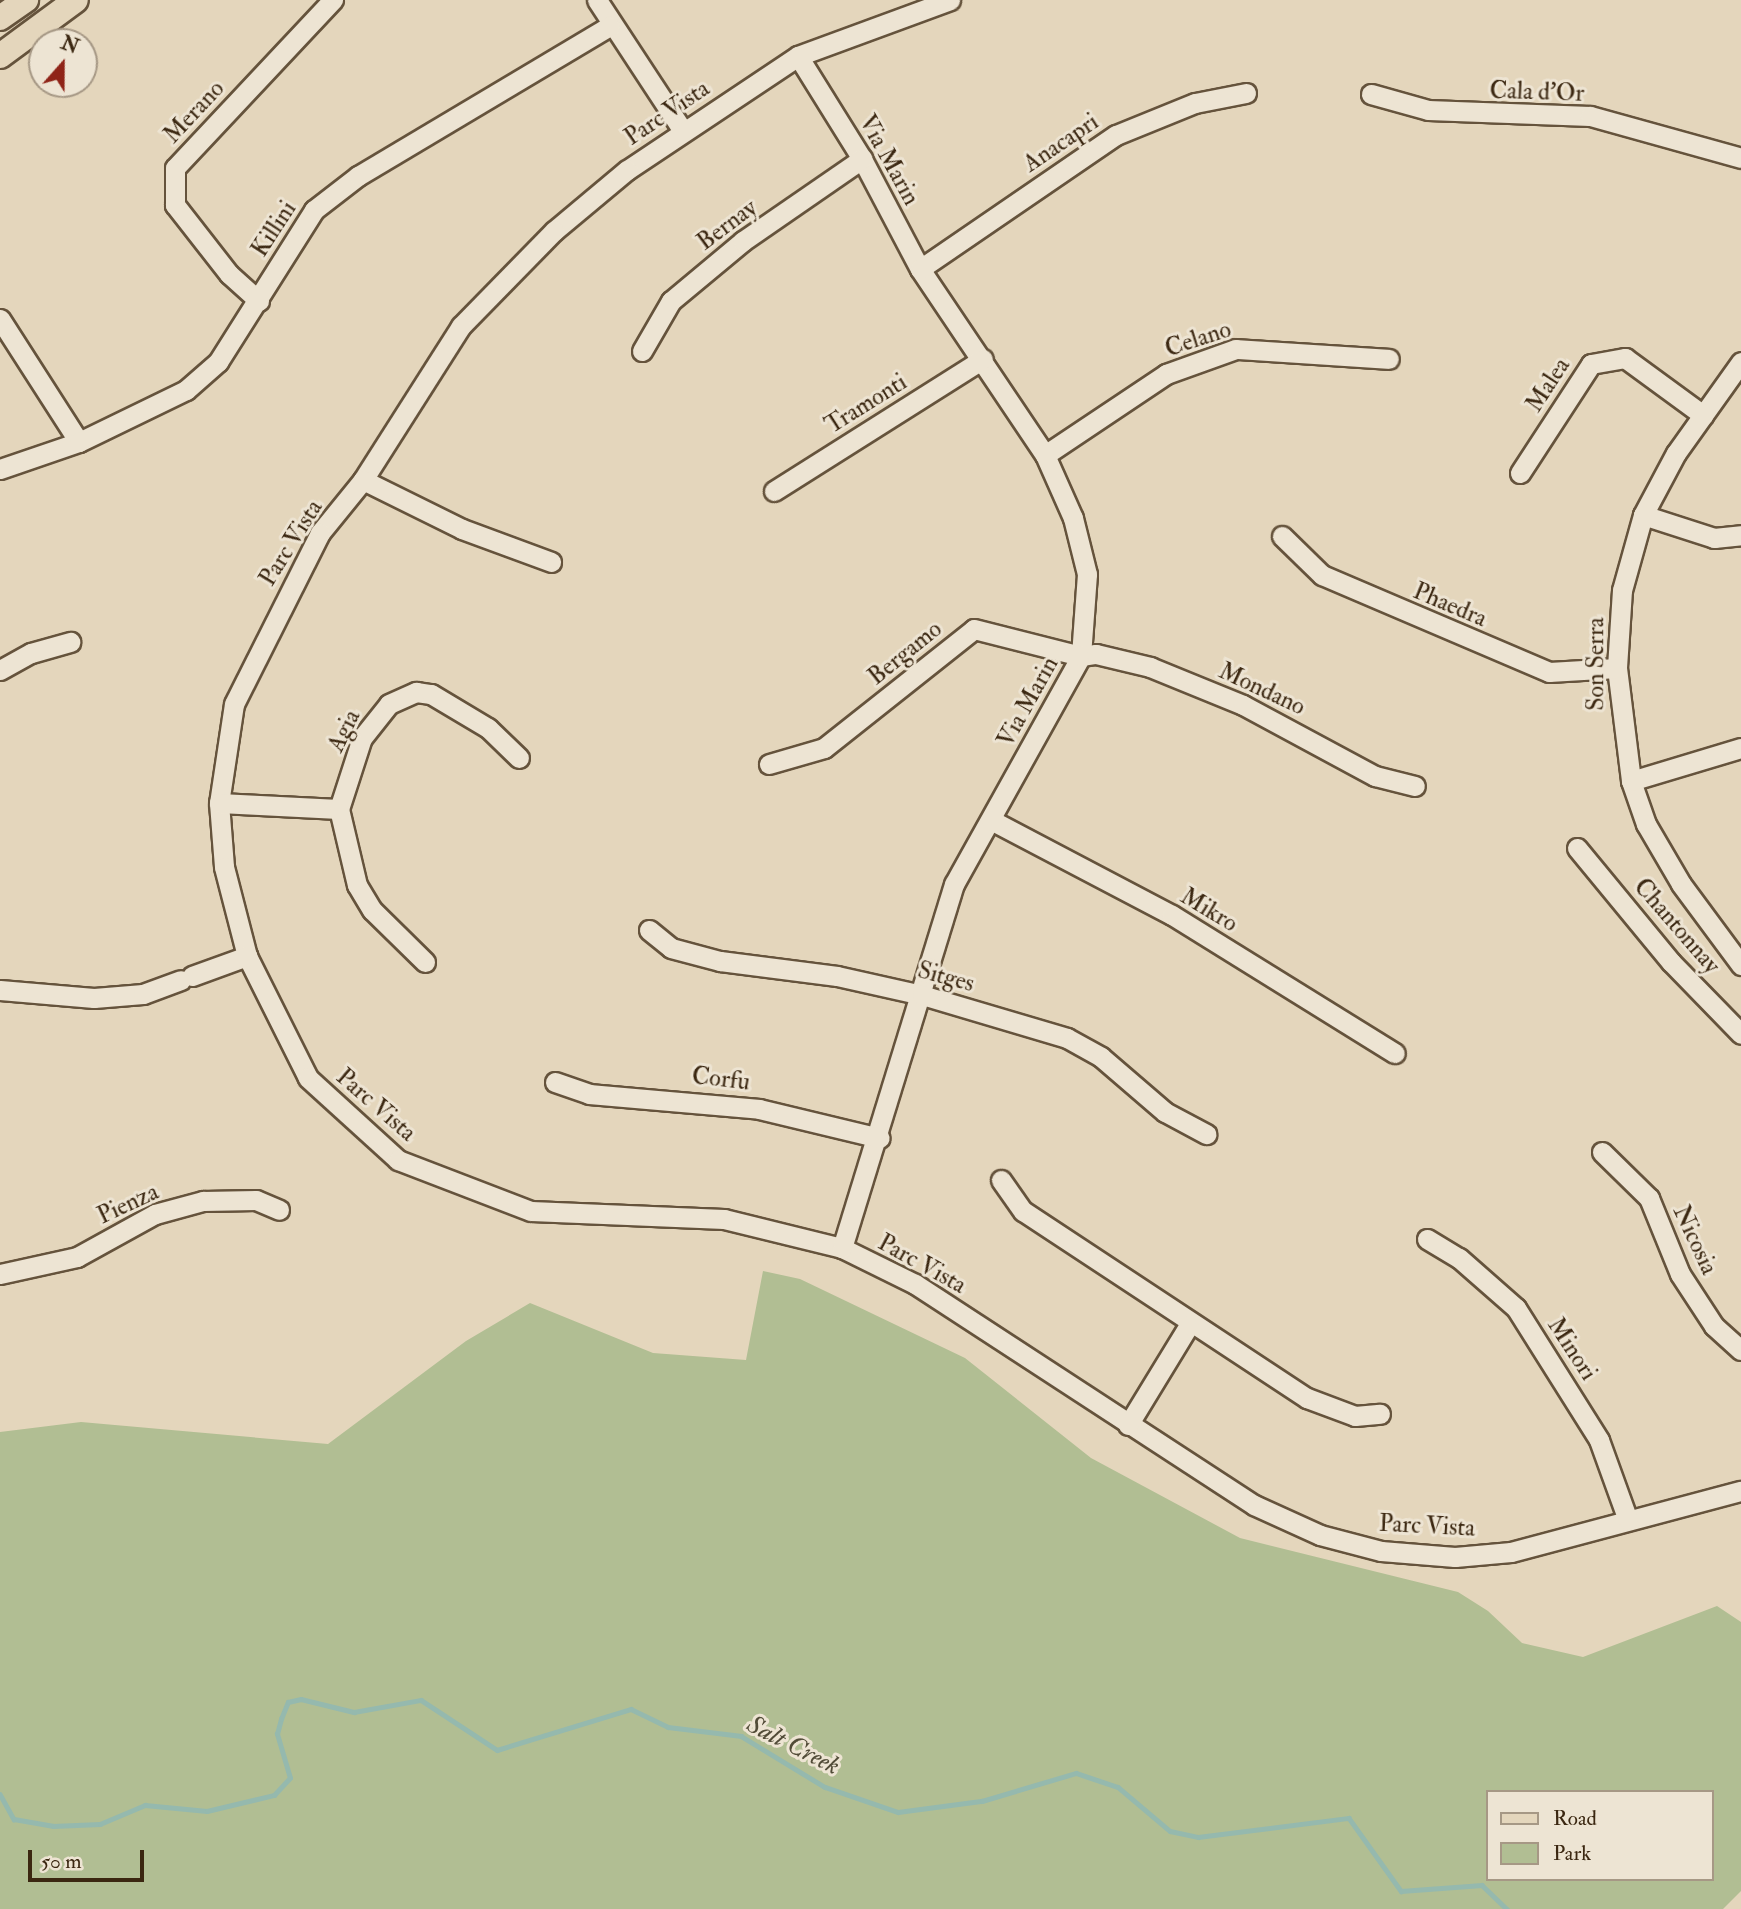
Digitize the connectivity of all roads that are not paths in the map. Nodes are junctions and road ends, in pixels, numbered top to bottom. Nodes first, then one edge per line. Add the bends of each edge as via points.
1 (26, 0) edge
2 (76, 0) edge
3 (333, 0) edge
4 (597, 0) edge
5 (950, 0) edge
6 (0, 18) edge
7 (610, 26) junction
8 (0, 56) edge
9 (798, 56) junction
10 (1246, 93) dead end
11 (1371, 94) dead end
12 (683, 131) junction
13 (1741, 158) edge
14 (862, 159) junction
15 (920, 269) junction
16 (259, 301) junction
17 (0, 320) edge
18 (642, 351) dead end
19 (983, 359) junction
20 (1389, 359) dead end
21 (1741, 362) edge
22 (1703, 415) junction
23 (79, 442) junction
24 (1045, 455) junction
25 (0, 468) edge
26 (1520, 473) dead end
27 (363, 480) junction
28 (774, 491) dead end
29 (1643, 515) junction
30 (1741, 535) edge
31 (1282, 536) dead end
32 (551, 562) dead end
33 (70, 642) dead end
34 (1081, 656) junction
35 (1617, 668) junction
36 (0, 670) edge
37 (1741, 748) edge
38 (519, 758) dead end
39 (769, 764) dead end
40 (1631, 781) junction
41 (1415, 786) dead end
42 (219, 803) junction
43 (339, 809) junction
44 (991, 820) junction
45 (1577, 848) dead end
46 (649, 930) dead end
47 (247, 956) junction
48 (425, 962) dead end
49 (1741, 965) edge
50 (0, 990) edge
51 (922, 995) junction
52 (1741, 1034) edge
53 (1395, 1053) dead end
54 (555, 1082) dead end
55 (1206, 1134) dead end
56 (880, 1138) junction
57 (1602, 1152) dead end
58 (1001, 1180) dead end
59 (279, 1210) dead end
60 (1427, 1239) dead end
61 (842, 1248) junction
62 (0, 1274) edge
63 (1189, 1325) junction
64 (1741, 1350) edge
65 (1380, 1414) dead end
66 (1128, 1425) junction
67 (1741, 1491) edge
68 (1628, 1520) junction

1 - 6 main road
2 - 8 main road
3 - 16 street, Merano via 175,168 175,205 229,274
4 - 7 street
5 - 9 street, Parc Vista
7 - 12 street
7 - 16 street, Killini via 358,176 323,203 277,266
9 - 12 street, Parc Vista
9 - 14 street, Via Marin
10 - 15 street, Anacapri via 1195,103 1116,135
11 - 13 street, Cala d'Or via 1428,110 1590,116
12 - 27 street, Parc Vista via 554,231 461,326
14 - 15 street, Via Marin
14 - 18 street, Bernay via 743,241 671,301
15 - 19 street, Via Marin
16 - 23 street, Killini via 187,398
17 - 23 street
19 - 24 street, Via Marin
19 - 28 street, Tramonti
20 - 24 street, Celano via 1236,349 1166,374
21 - 22 street, Son Serra
22 - 26 street, Malea via 1625,358 1591,364
22 - 29 street, Son Serra
23 - 25 street, Killini
24 - 34 street, Via Marin via 1073,518 1087,574
27 - 32 street via 462,529
27 - 42 street, Parc Vista via 320,533 234,704
29 - 30 street via 1714,538
29 - 35 street, Son Serra via 1622,590
31 - 35 street, Phaedra via 1322,575 1549,672
33 - 36 street via 31,653
34 - 39 street, Bergamo via 974,628 824,748
34 - 41 street, Mondano via 1096,654 1150,667 1243,705 1375,776
34 - 44 street, Via Marin
35 - 40 street, Son Serra
37 - 40 street
38 - 43 street, Agia via 464,712 431,694 416,692 374,718
40 - 49 street, Son Serra via 1646,824 1681,884
42 - 43 street
42 - 47 street, Parc Vista via 224,867
43 - 48 street via 356,885 372,910
44 - 51 street, Via Marin via 954,884
44 - 53 street, Mikro via 1172,915
45 - 52 street, Chantonnay via 1671,962
46 - 51 street, Sitges via 671,948 720,961 837,976
47 - 50 street via 143,994 94,998
47 - 61 street, Parc Vista via 307,1079 398,1160 531,1211 724,1219
51 - 55 street, Sitges via 1067,1038 1101,1057 1165,1112
51 - 56 street, Via Marin
54 - 56 street, Corfu via 589,1094 759,1109
56 - 61 street, Via Marin
57 - 64 street, Nicosia via 1649,1198 1680,1274 1714,1326
58 - 63 street via 1023,1211
59 - 62 street, Pienza via 256,1200 203,1201 155,1214 77,1257
60 - 68 street, Minori via 1489,1282 1516,1308 1599,1440
61 - 66 street, Parc Vista via 915,1284
63 - 65 street via 1328,1409 1355,1416
63 - 66 street
66 - 68 street, Parc Vista via 1254,1505 1320,1535 1381,1551 1455,1557 1511,1552
67 - 68 street, Parc Vista

